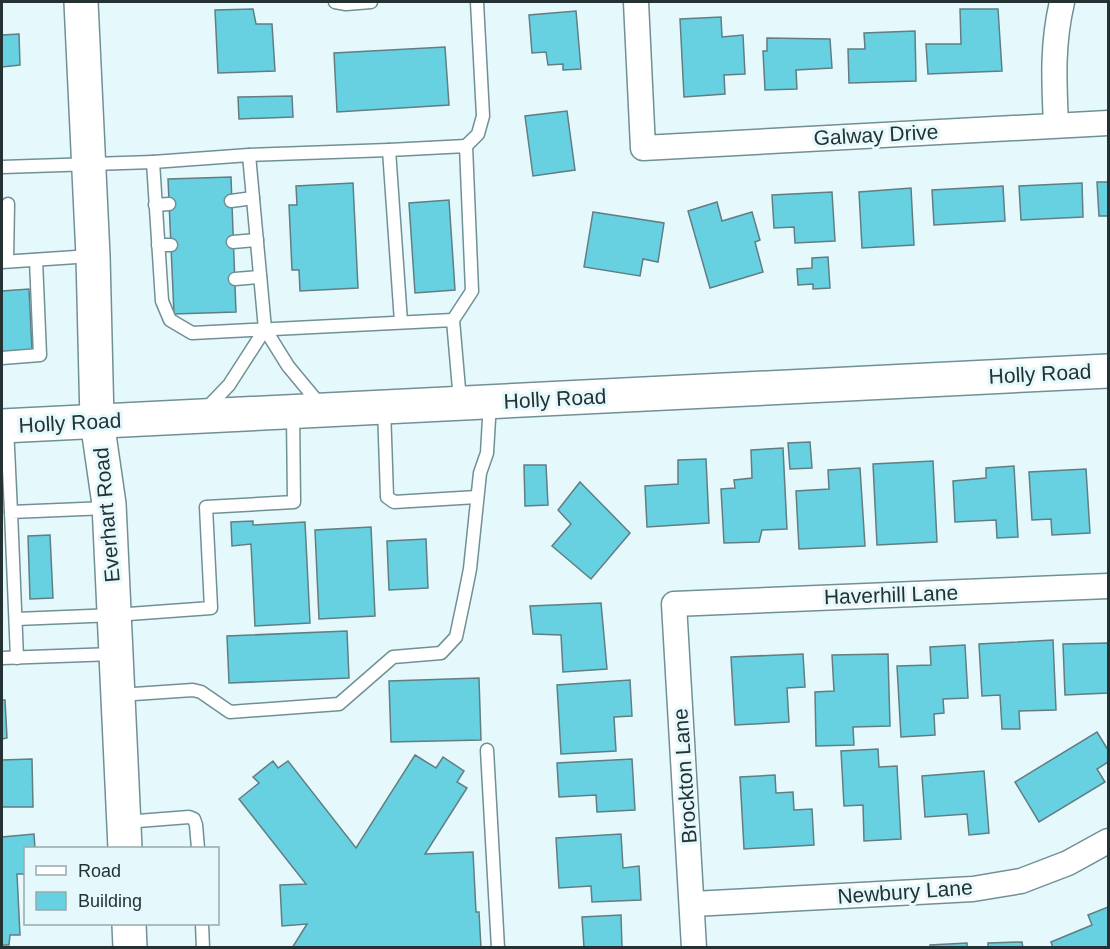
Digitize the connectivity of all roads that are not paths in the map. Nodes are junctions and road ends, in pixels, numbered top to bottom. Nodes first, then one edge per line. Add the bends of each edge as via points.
1 (81, 2) edge
2 (335, 2) edge
3 (371, 2) edge
4 (477, 2) edge
5 (636, 2) edge
6 (1062, 2) edge
7 (1108, 123) edge
8 (1056, 125) junction
9 (466, 146) junction
10 (389, 150) junction
11 (249, 155) junction
12 (153, 162) junction
13 (87, 163) junction
14 (2, 167) edge
15 (253, 198) junction
16 (231, 201) dead end
17 (8, 204) dead end
18 (169, 204) dead end
19 (155, 205) junction
20 (257, 240) junction
21 (233, 243) dead end
22 (93, 256) junction
23 (36, 260) junction
24 (4, 262) edge
25 (260, 277) junction
26 (235, 279) dead end
27 (453, 320) junction
28 (401, 322) junction
29 (265, 329) junction
30 (2, 358) edge
31 (1108, 371) edge
32 (475, 403) junction
33 (384, 407) junction
34 (325, 410) junction
35 (293, 412) junction
36 (199, 416) junction
37 (97, 421) junction
38 (4, 426) edge
39 (477, 497) junction
40 (109, 508) junction
41 (11, 512) junction
42 (1108, 586) edge
43 (674, 604) joint
44 (115, 615) junction
45 (16, 619) junction
46 (116, 653) junction
47 (2, 658) edge
48 (17, 658) junction
49 (118, 696) junction
50 (487, 750) dead end
51 (125, 835) edge
52 (1108, 841) edge
53 (198, 847) edge
54 (693, 904) junction
55 (129, 925) edge
56 (202, 925) edge
57 (130, 948) edge
58 (203, 948) edge
59 (498, 948) edge
60 (694, 948) edge

1 - 13 main road, Everhart Road
2 - 3 lane
4 - 9 lane via 483,116 478,134
5 - 8 street, Galway Drive via 643,148
6 - 8 street via 1053,63
7 - 8 street, Galway Drive
9 - 10 lane
9 - 27 lane via 472,291
10 - 11 lane
10 - 28 lane
11 - 12 lane
11 - 15 lane
12 - 13 lane
12 - 19 lane
13 - 14 lane
13 - 22 main road, Everhart Road
15 - 16 lane
15 - 20 lane
17 - 24 lane
18 - 19 lane
19 - 29 lane via 165,245 167,283 162,301 170,320 192,333
20 - 21 lane
20 - 25 lane
22 - 23 lane
22 - 37 main road, Everhart Road
23 - 24 lane
23 - 30 lane via 40,355
25 - 26 lane
25 - 29 lane
27 - 28 lane
27 - 32 lane
28 - 29 lane
29 - 34 lane via 288,366
29 - 36 lane via 229,385
31 - 32 main road, Holly Road
32 - 33 main road, Holly Road
32 - 39 lane via 487,453
33 - 34 main road, Holly Road
33 - 39 lane via 389,501
34 - 35 main road, Holly Road
35 - 36 main road, Holly Road
35 - 44 lane via 294,502 206,507 212,608
36 - 37 main road, Holly Road
37 - 38 main road, Holly Road
37 - 40 main road, Everhart Road
38 - 41 lane
39 - 49 lane via 470,569 456,637 441,653 393,657 339,704 230,712 193,690
40 - 41 lane
40 - 44 main road, Everhart Road
41 - 45 lane
42 - 43 street, Haverhill Lane
43 - 54 street, Brockton Lane
44 - 45 lane
44 - 46 main road, Everhart Road
45 - 48 lane
46 - 48 lane
46 - 49 main road, Everhart Road
47 - 48 lane
49 - 51 main road, Everhart Road
50 - 59 lane
51 - 53 lane via 189,817 196,825
52 - 54 street, Newbury Lane via 1068,863 1021,881 973,889
54 - 60 street, Brockton Lane
55 - 57 main road
56 - 58 lane

